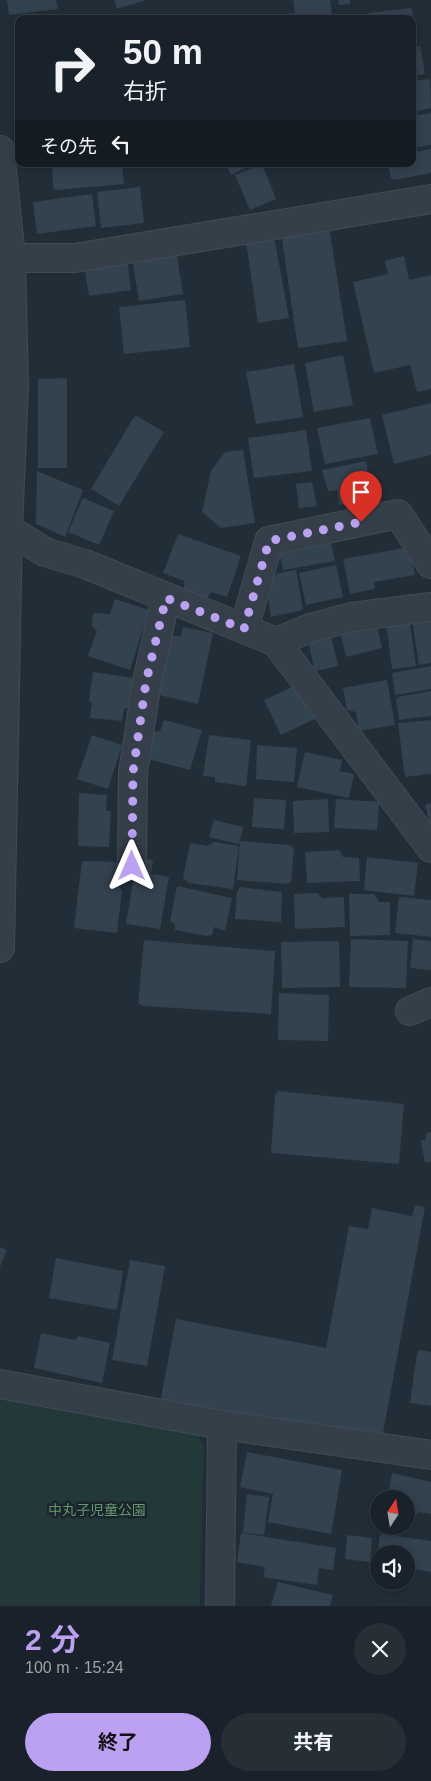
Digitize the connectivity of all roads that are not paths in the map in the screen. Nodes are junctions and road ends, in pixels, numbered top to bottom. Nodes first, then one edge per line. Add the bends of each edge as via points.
1 (0, 150) edge
2 (431, 199) edge
3 (5, 256) edge
4 (4, 527) edge
5 (431, 564) edge
6 (166, 598) junction
7 (431, 607) edge
8 (244, 629) junction
9 (276, 642) junction
10 (2, 751) edge
11 (428, 843) edge
12 (132, 866) dead end
13 (0, 948) edge
14 (0, 1384) edge
15 (222, 1425) junction
16 (431, 1455) edge
17 (220, 1606) edge

1 - 3 street
2 - 3 street via 75,258
3 - 4 street via 14,386
4 - 6 street via 45,552 85,564
4 - 10 street
5 - 8 street via 398,514 269,541
6 - 8 street
6 - 12 street via 146,682 133,772
7 - 9 street via 352,617 310,628
8 - 9 street
9 - 11 street
10 - 13 street
14 - 15 street
15 - 16 street
15 - 17 street

